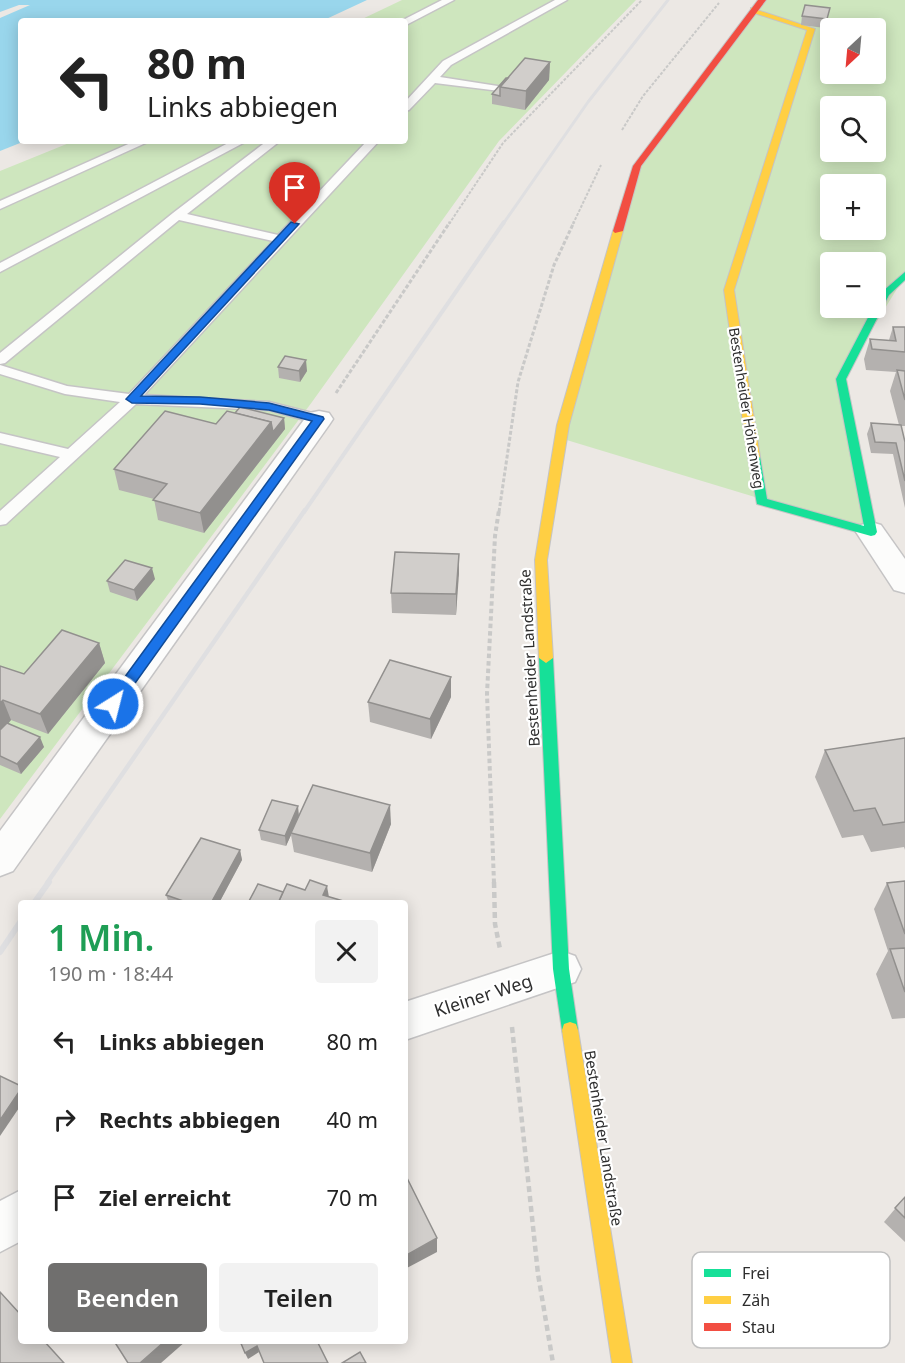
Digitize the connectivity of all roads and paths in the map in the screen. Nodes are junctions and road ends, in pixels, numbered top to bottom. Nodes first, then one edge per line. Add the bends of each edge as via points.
1 (449, 0) edge
2 (562, 0) edge
3 (642, 0) edge
4 (758, 5) edge
5 (408, 20) edge
6 (432, 79) junction
7 (504, 90) edge
8 (408, 105) edge
9 (137, 144) edge
10 (235, 144) edge
11 (270, 144) edge
12 (370, 144) edge
13 (0, 205) edge
14 (177, 216) junction
15 (280, 239) junction
16 (0, 268) edge
17 (905, 275) edge
18 (0, 360) edge
19 (0, 369) edge
20 (132, 399) junction
21 (319, 419) junction
22 (0, 438) edge
23 (70, 455) junction
24 (0, 520) edge
25 (871, 532) junction
26 (905, 582) edge
27 (6, 842) edge
28 (561, 969) junction
29 (508, 987) junction
30 (408, 1020) edge
31 (18, 1215) edge
32 (0, 1229) edge
33 (553, 1363) edge
34 (622, 1363) edge

1 - 5 lane
2 - 6 lane via 447,63
3 - 21 path via 502,143
4 - 25 main road, Bestenheider Höhenweg via 811,29 729,291 761,501
4 - 28 main road, Bestenheider Landstraße via 637,166 563,425 541,560
6 - 7 lane
6 - 8 lane
9 - 13 lane
10 - 16 lane
11 - 14 lane
12 - 15 lane
14 - 15 lane
14 - 18 lane
15 - 20 lane
17 - 25 main road via 885,294 841,379
19 - 20 lane via 65,390
20 - 21 lane via 269,406
20 - 23 lane
21 - 27 street
22 - 23 lane
23 - 24 lane
25 - 26 street
28 - 29 street, Kleiner Weg
28 - 34 main road, Bestenheider Landstraße
29 - 30 street, Kleiner Weg
29 - 33 path via 538,1274
31 - 32 street

